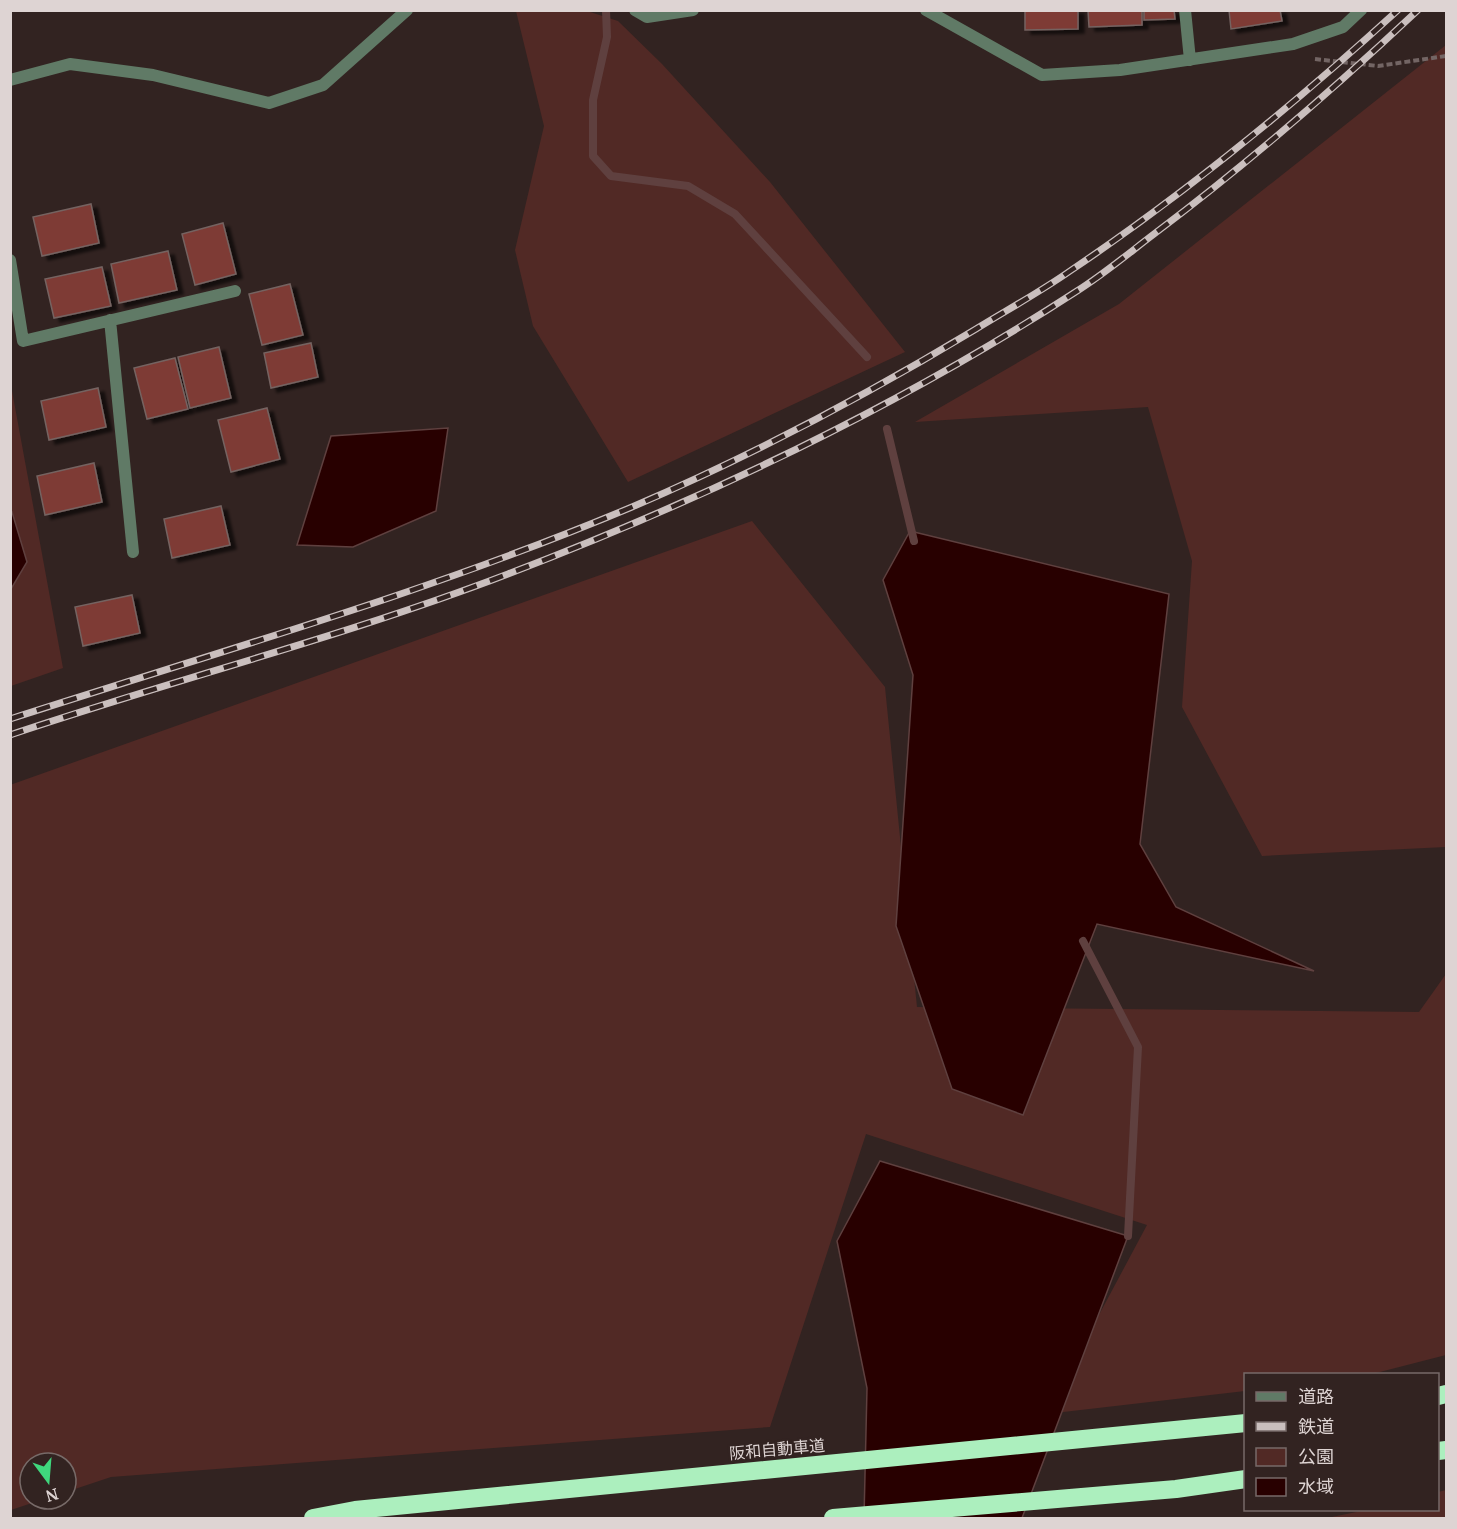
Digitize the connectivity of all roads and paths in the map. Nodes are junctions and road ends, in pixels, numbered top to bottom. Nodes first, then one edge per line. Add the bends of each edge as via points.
1 (407, 10) edge
2 (635, 10) edge
3 (693, 10) edge
4 (926, 10) edge
5 (1185, 10) edge
6 (1361, 10) edge
7 (1293, 44) junction
8 (1446, 56) edge
9 (1190, 60) junction
10 (10, 80) edge
11 (10, 260) edge
12 (235, 291) dead end
13 (110, 320) junction
14 (133, 552) dead end
15 (1244, 1423) edge
16 (1244, 1479) edge
17 (313, 1518) edge
18 (833, 1518) edge

1 - 10 street via 323,85 269,103 153,75 70,64
2 - 3 street via 647,17
4 - 9 street via 1042,75
5 - 9 street
6 - 7 street via 1343,27
7 - 8 path via 1307,58 1378,66
7 - 9 street
11 - 13 street via 23,341
12 - 13 street
13 - 14 street
15 - 17 highway, 阪和自動車道 via 356,1510
16 - 18 highway via 1176,1489

